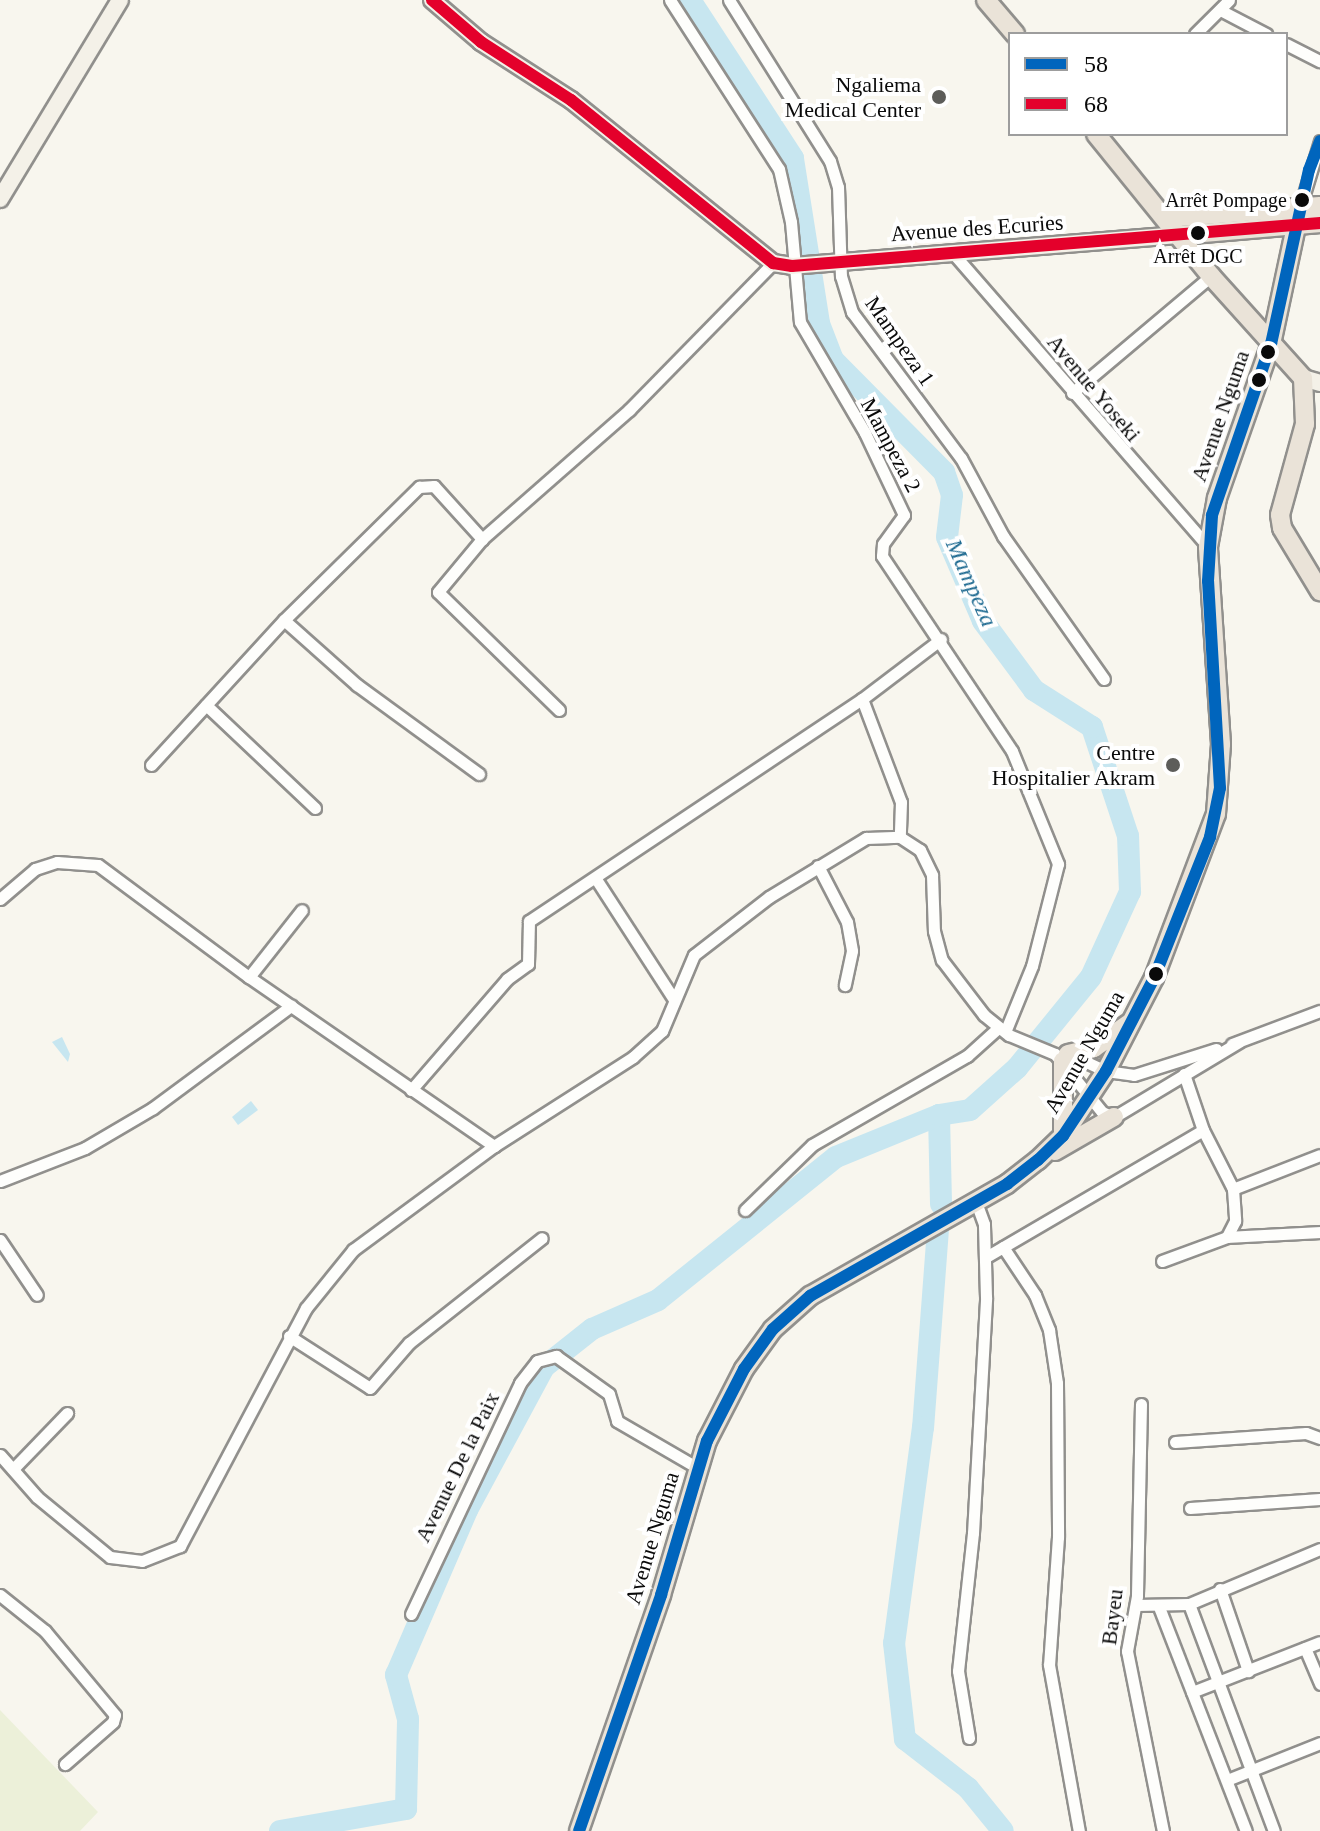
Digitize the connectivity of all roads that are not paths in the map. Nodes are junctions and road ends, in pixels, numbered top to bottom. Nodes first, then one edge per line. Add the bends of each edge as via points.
1 (120, 0) edge
2 (432, 0) edge
3 (670, 0) edge
4 (729, 0) edge
5 (986, 0) edge
6 (1229, 0) edge
7 (1222, 11) junction
8 (1013, 32) edge
9 (1197, 32) edge
10 (1262, 32) edge
11 (1288, 45) edge
12 (1320, 61) edge
13 (1098, 136) edge
14 (1320, 141) edge
15 (0, 199) edge
16 (1320, 206) edge
17 (1298, 216) junction
18 (1166, 218) junction
19 (1320, 223) edge
20 (1180, 235) junction
21 (1115, 240) junction
22 (952, 252) junction
23 (838, 261) junction
24 (773, 263) junction
25 (798, 265) junction
26 (1211, 276) junction
27 (1271, 344) junction
28 (1312, 380) edge
29 (1072, 393) junction
30 (482, 539) junction
31 (1208, 547) junction
32 (1320, 591) edge
33 (284, 620) junction
34 (941, 639) junction
35 (1104, 679) dead end
36 (862, 699) junction
37 (206, 705) junction
38 (559, 710) dead end
39 (151, 765) dead end
40 (479, 774) dead end
41 (315, 808) dead end
42 (900, 837) junction
43 (818, 866) junction
44 (596, 879) junction
45 (0, 899) edge
46 (302, 910) dead end
47 (249, 977) junction
48 (845, 985) dead end
49 (673, 998) junction
50 (291, 1006) junction
51 (1320, 1011) edge
52 (1133, 1020) junction
53 (1006, 1032) junction
54 (1239, 1042) junction
55 (1061, 1055) junction
56 (1106, 1071) junction
57 (1184, 1074) junction
58 (411, 1090) junction
59 (1089, 1097) junction
60 (1114, 1117) junction
61 (1203, 1130) junction
62 (1063, 1136) junction
63 (494, 1146) junction
64 (1320, 1155) edge
65 (1038, 1160) junction
66 (0, 1181) edge
67 (1233, 1189) junction
68 (976, 1202) junction
69 (745, 1210) dead end
70 (1320, 1232) edge
71 (1227, 1237) junction
72 (542, 1238) dead end
73 (0, 1240) edge
74 (1003, 1247) junction
75 (986, 1257) junction
76 (1162, 1261) dead end
77 (37, 1295) dead end
78 (289, 1336) junction
79 (1141, 1404) dead end
80 (67, 1413) dead end
81 (1320, 1438) edge
82 (1175, 1442) dead end
83 (0, 1455) edge
84 (698, 1468) junction
85 (13, 1469) junction
86 (1320, 1499) edge
87 (1190, 1508) dead end
88 (1320, 1549) edge
89 (1220, 1589) junction
90 (0, 1595) edge
91 (1189, 1604) junction
92 (1136, 1605) junction
93 (1159, 1607) junction
94 (411, 1614) dead end
95 (1320, 1642) edge
96 (1305, 1648) junction
97 (1248, 1671) junction
98 (1216, 1683) junction
99 (1320, 1684) edge
100 (1192, 1692) junction
101 (969, 1738) dead end
102 (1320, 1743) edge
103 (65, 1764) dead end
104 (1249, 1772) junction
105 (1227, 1780) junction
106 (579, 1831) edge
107 (1079, 1831) edge
108 (1163, 1831) edge
109 (1246, 1831) edge
110 (1274, 1831) edge

1 - 15 street
2 - 24 street, Avenue des Ecuries via 481,42 571,100
3 - 25 street, Mampeza 2 via 779,169
4 - 23 street, Mampeza 1 via 830,161 838,187
5 - 8 main road
6 - 7 street
7 - 9 street
7 - 10 street
11 - 12 street
13 - 18 main road
14 - 17 street
16 - 17 main road
17 - 18 main road
17 - 19 main road
17 - 20 main road
17 - 27 main road, Avenue Nguma
18 - 20 main road
18 - 21 street, Avenue des Ecuries
20 - 21 street, Avenue des Ecuries
20 - 26 main road
21 - 22 street, Avenue des Ecuries
22 - 23 street, Avenue des Ecuries
22 - 29 street, Avenue Yoseki
23 - 25 street, Avenue des Ecuries
23 - 35 street, Mampeza 1 via 852,312 961,458 1003,536
24 - 25 street, Avenue des Ecuries
24 - 30 street via 629,410
25 - 34 street, Mampeza 2 via 793,294 805,334 865,433 903,511 905,519 883,544 882,556
26 - 27 main road
26 - 29 street
27 - 28 main road
27 - 31 main road, Avenue Nguma via 1217,498
28 - 32 main road via 1280,515 1282,528
29 - 31 street, Avenue Yoseki
30 - 33 street via 434,486 419,487
30 - 38 street via 438,592
31 - 52 main road, Avenue Nguma via 1221,744 1216,814
33 - 37 street
33 - 40 street via 357,685
34 - 36 street
34 - 53 street, Mampeza 2 via 1019,764 1058,864 1032,966
36 - 42 street via 901,802
36 - 44 street
37 - 39 street
37 - 41 street
42 - 43 street via 866,838
42 - 53 street via 928,860 942,960
43 - 48 street via 847,922 852,951
43 - 49 street via 725,927 694,955
44 - 49 street
44 - 58 street via 529,921 528,964 507,979
45 - 47 street via 35,869 57,862 98,865
46 - 47 street
47 - 50 street
49 - 63 street via 655,1039
50 - 58 street
50 - 66 street via 153,1108 85,1148
51 - 54 street
52 - 55 main road via 1094,1048
52 - 56 main road, Avenue Nguma
53 - 55 street
53 - 69 street via 812,1145
54 - 56 street via 1146,1073
54 - 57 street
55 - 56 street
55 - 59 street
55 - 62 main road via 1067,1085
56 - 59 main road, Avenue Nguma
57 - 60 street
57 - 61 street
58 - 63 street
59 - 60 street
59 - 62 main road, Avenue Nguma
60 - 65 main road
61 - 67 street
61 - 74 street
62 - 65 main road, Avenue Nguma
63 - 78 street via 353,1250
64 - 67 street
65 - 68 main road, Avenue Nguma
67 - 71 street via 1235,1221
68 - 75 street
68 - 84 main road, Avenue Nguma via 855,1266 773,1329 723,1403
70 - 71 street
71 - 76 street
72 - 78 street via 409,1343 370,1388
73 - 77 street
74 - 75 street
74 - 107 street via 1035,1295 1049,1330 1057,1383 1058,1537 1049,1665
75 - 101 street via 973,1533 958,1671
78 - 85 street via 194,1527 168,1554 142,1561 110,1557 37,1497
79 - 92 street, Bayeu
80 - 85 street
81 - 82 street via 1306,1433
83 - 85 street
84 - 94 street, Avenue De la Paix via 617,1421 609,1394 558,1358 530,1365
84 - 106 main road, Avenue Nguma via 661,1595
86 - 87 street
88 - 89 street
89 - 91 street
89 - 97 street
90 - 103 street via 45,1631 115,1715
91 - 93 street
91 - 98 street
92 - 93 street
92 - 108 street, Bayeu via 1127,1651
93 - 100 street
95 - 96 street
96 - 97 street
96 - 99 street
97 - 98 street
98 - 100 street
98 - 104 street
100 - 105 street
102 - 104 street
104 - 105 street
104 - 110 street
105 - 109 street

